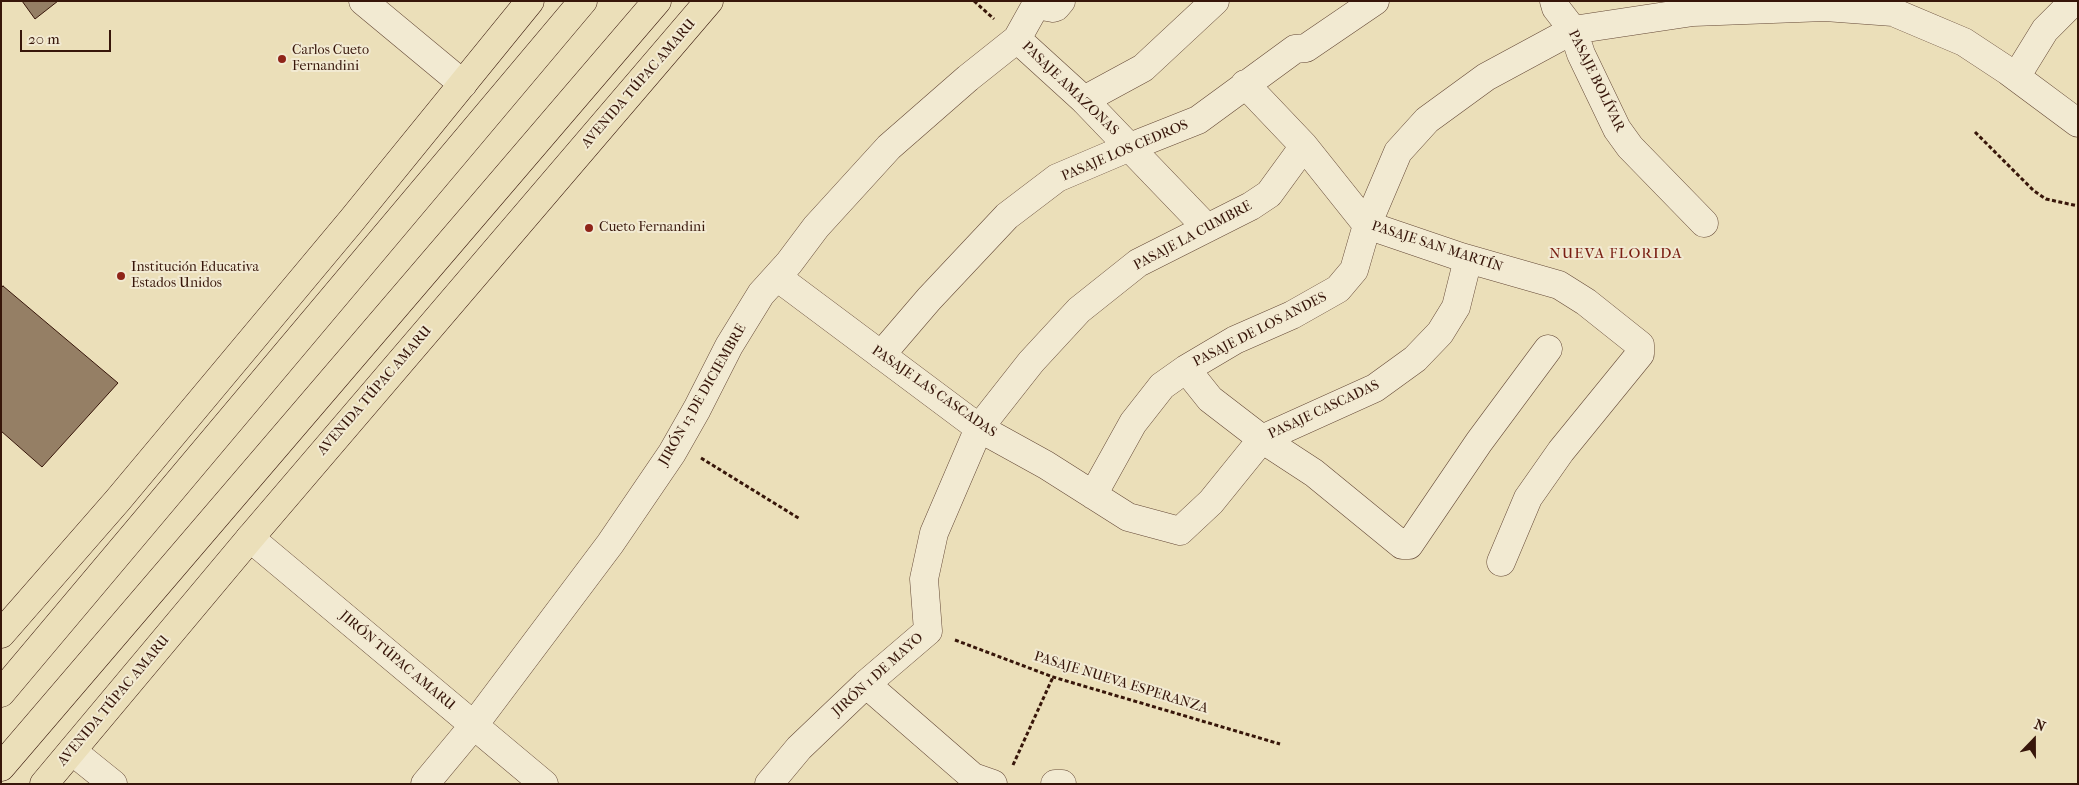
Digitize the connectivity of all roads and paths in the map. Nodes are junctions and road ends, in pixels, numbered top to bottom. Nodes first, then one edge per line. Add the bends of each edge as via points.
1 (363, 1) edge
2 (530, 1) edge
3 (584, 1) edge
4 (658, 1) edge
5 (709, 1) edge
6 (1060, 1) edge
7 (1215, 1) edge
8 (1375, 1) edge
9 (1554, 1) edge
10 (2074, 1) edge
11 (1692, 7) edge
12 (1894, 7) edge
13 (1573, 30) junction
14 (1017, 39) junction
15 (2016, 77) junction
16 (463, 84) junction
17 (1245, 84) junction
18 (1084, 100) junction
19 (2078, 124) edge
20 (1975, 132) dead end
21 (1304, 146) junction
22 (1130, 147) junction
23 (2078, 206) edge
24 (1704, 223) dead end
25 (1367, 225) junction
26 (1206, 227) junction
27 (1468, 259) junction
28 (777, 277) junction
29 (1548, 348) dead end
30 (881, 355) junction
31 (1031, 362) joint
32 (1186, 369) junction
33 (979, 428) junction
34 (1262, 440) junction
35 (677, 443) junction
36 (1093, 495) junction
37 (800, 519) dead end
38 (1180, 531) joint
39 (250, 538) junction
40 (1501, 562) dead end
41 (928, 631) junction
42 (1, 634) edge
43 (1053, 677) junction
44 (866, 684) junction
45 (1, 693) edge
46 (474, 725) junction
47 (1280, 744) dead end
48 (72, 751) junction
49 (1, 767) edge
50 (1002, 775) edge
51 (44, 784) edge
52 (113, 784) edge
53 (425, 784) edge
54 (544, 784) edge
55 (769, 784) edge
56 (1055, 784) edge
57 (1062, 784) edge

1 - 16 street
2 - 16 main road
3 - 45 main road
4 - 49 main road
5 - 39 main road, AVENIDA TÚPAC AMARU
6 - 14 street via 1056,8 1036,4
7 - 18 street via 1143,68
8 - 17 street, PASAJE LOS CEDROS via 1306,48 1295,49
9 - 13 street, PASAJE BOLÍVAR
10 - 15 street via 2045,30
11 - 12 street, PASAJE DE LOS ANDES
11 - 13 street, PASAJE DE LOS ANDES
12 - 15 street, PASAJE DE LOS ANDES via 1964,42
13 - 24 street, PASAJE BOLÍVAR via 1617,129 1630,147
13 - 25 street, PASAJE DE LOS ANDES via 1486,77 1427,120 1398,152
14 - 18 street, PASAJE AMAZONAS
14 - 28 street, JIRÓN 13 DE DICIEMBRE via 890,147 816,227
15 - 19 street, PASAJE DE LOS ANDES
16 - 42 main road via 118,500
17 - 21 street, PASAJE SAN MARTÍN
17 - 22 street, PASAJE LOS CEDROS via 1198,120
18 - 22 street, PASAJE AMAZONAS
20 - 23 path via 2034,191 2046,199
21 - 25 street, PASAJE SAN MARTÍN
21 - 26 street, PASAJE LA CUMBRE via 1269,194
22 - 26 street, PASAJE AMAZONAS
22 - 30 street, PASAJE LOS CEDROS via 1057,178 1007,216
25 - 27 street, PASAJE SAN MARTÍN
25 - 32 street, PASAJE DE LOS ANDES via 1354,270 1338,290 1292,315 1234,340
26 - 31 street, PASAJE LA CUMBRE via 1138,263 1079,310
27 - 34 street, PASAJE CASCADAS via 1456,307 1440,333 1416,359 1375,388
27 - 40 street, PASAJE SAN MARTÍN via 1559,285 1640,345 1640,354 1561,451 1528,498
28 - 30 street, PASAJE LAS CASCADAS
28 - 35 street, JIRÓN 13 DE DICIEMBRE via 762,294 729,346
29 - 34 street via 1409,545 1402,546 1314,473
30 - 33 street, PASAJE LAS CASCADAS
31 - 33 street, JIRÓN 1 DE MAYO
32 - 34 street via 1210,400
32 - 36 street, PASAJE DE LOS ANDES via 1162,386 1133,423
33 - 36 street, PASAJE LAS CASCADAS via 1046,464
33 - 41 street, JIRÓN 1 DE MAYO via 934,533 924,579
34 - 38 street, PASAJE CASCADAS via 1211,502
35 - 37 path
35 - 46 street, JIRÓN 13 DE DICIEMBRE via 610,544
36 - 38 street, PASAJE LAS CASCADAS via 1128,517
39 - 46 street, JIRÓN TÚPAC AMARU
39 - 48 main road, AVENIDA TÚPAC AMARU
41 - 43 path, PASAJE NUEVA ESPERANZA
41 - 44 street, JIRÓN 1 DE MAYO
43 - 47 path, PASAJE NUEVA ESPERANZA
43 - 50 path
44 - 50 street via 973,777
44 - 55 street, JIRÓN 1 DE MAYO via 799,748
46 - 53 street, JIRÓN 13 DE DICIEMBRE
46 - 54 street, JIRÓN TÚPAC AMARU
48 - 51 main road, AVENIDA TÚPAC AMARU
48 - 52 street
56 - 57 street

